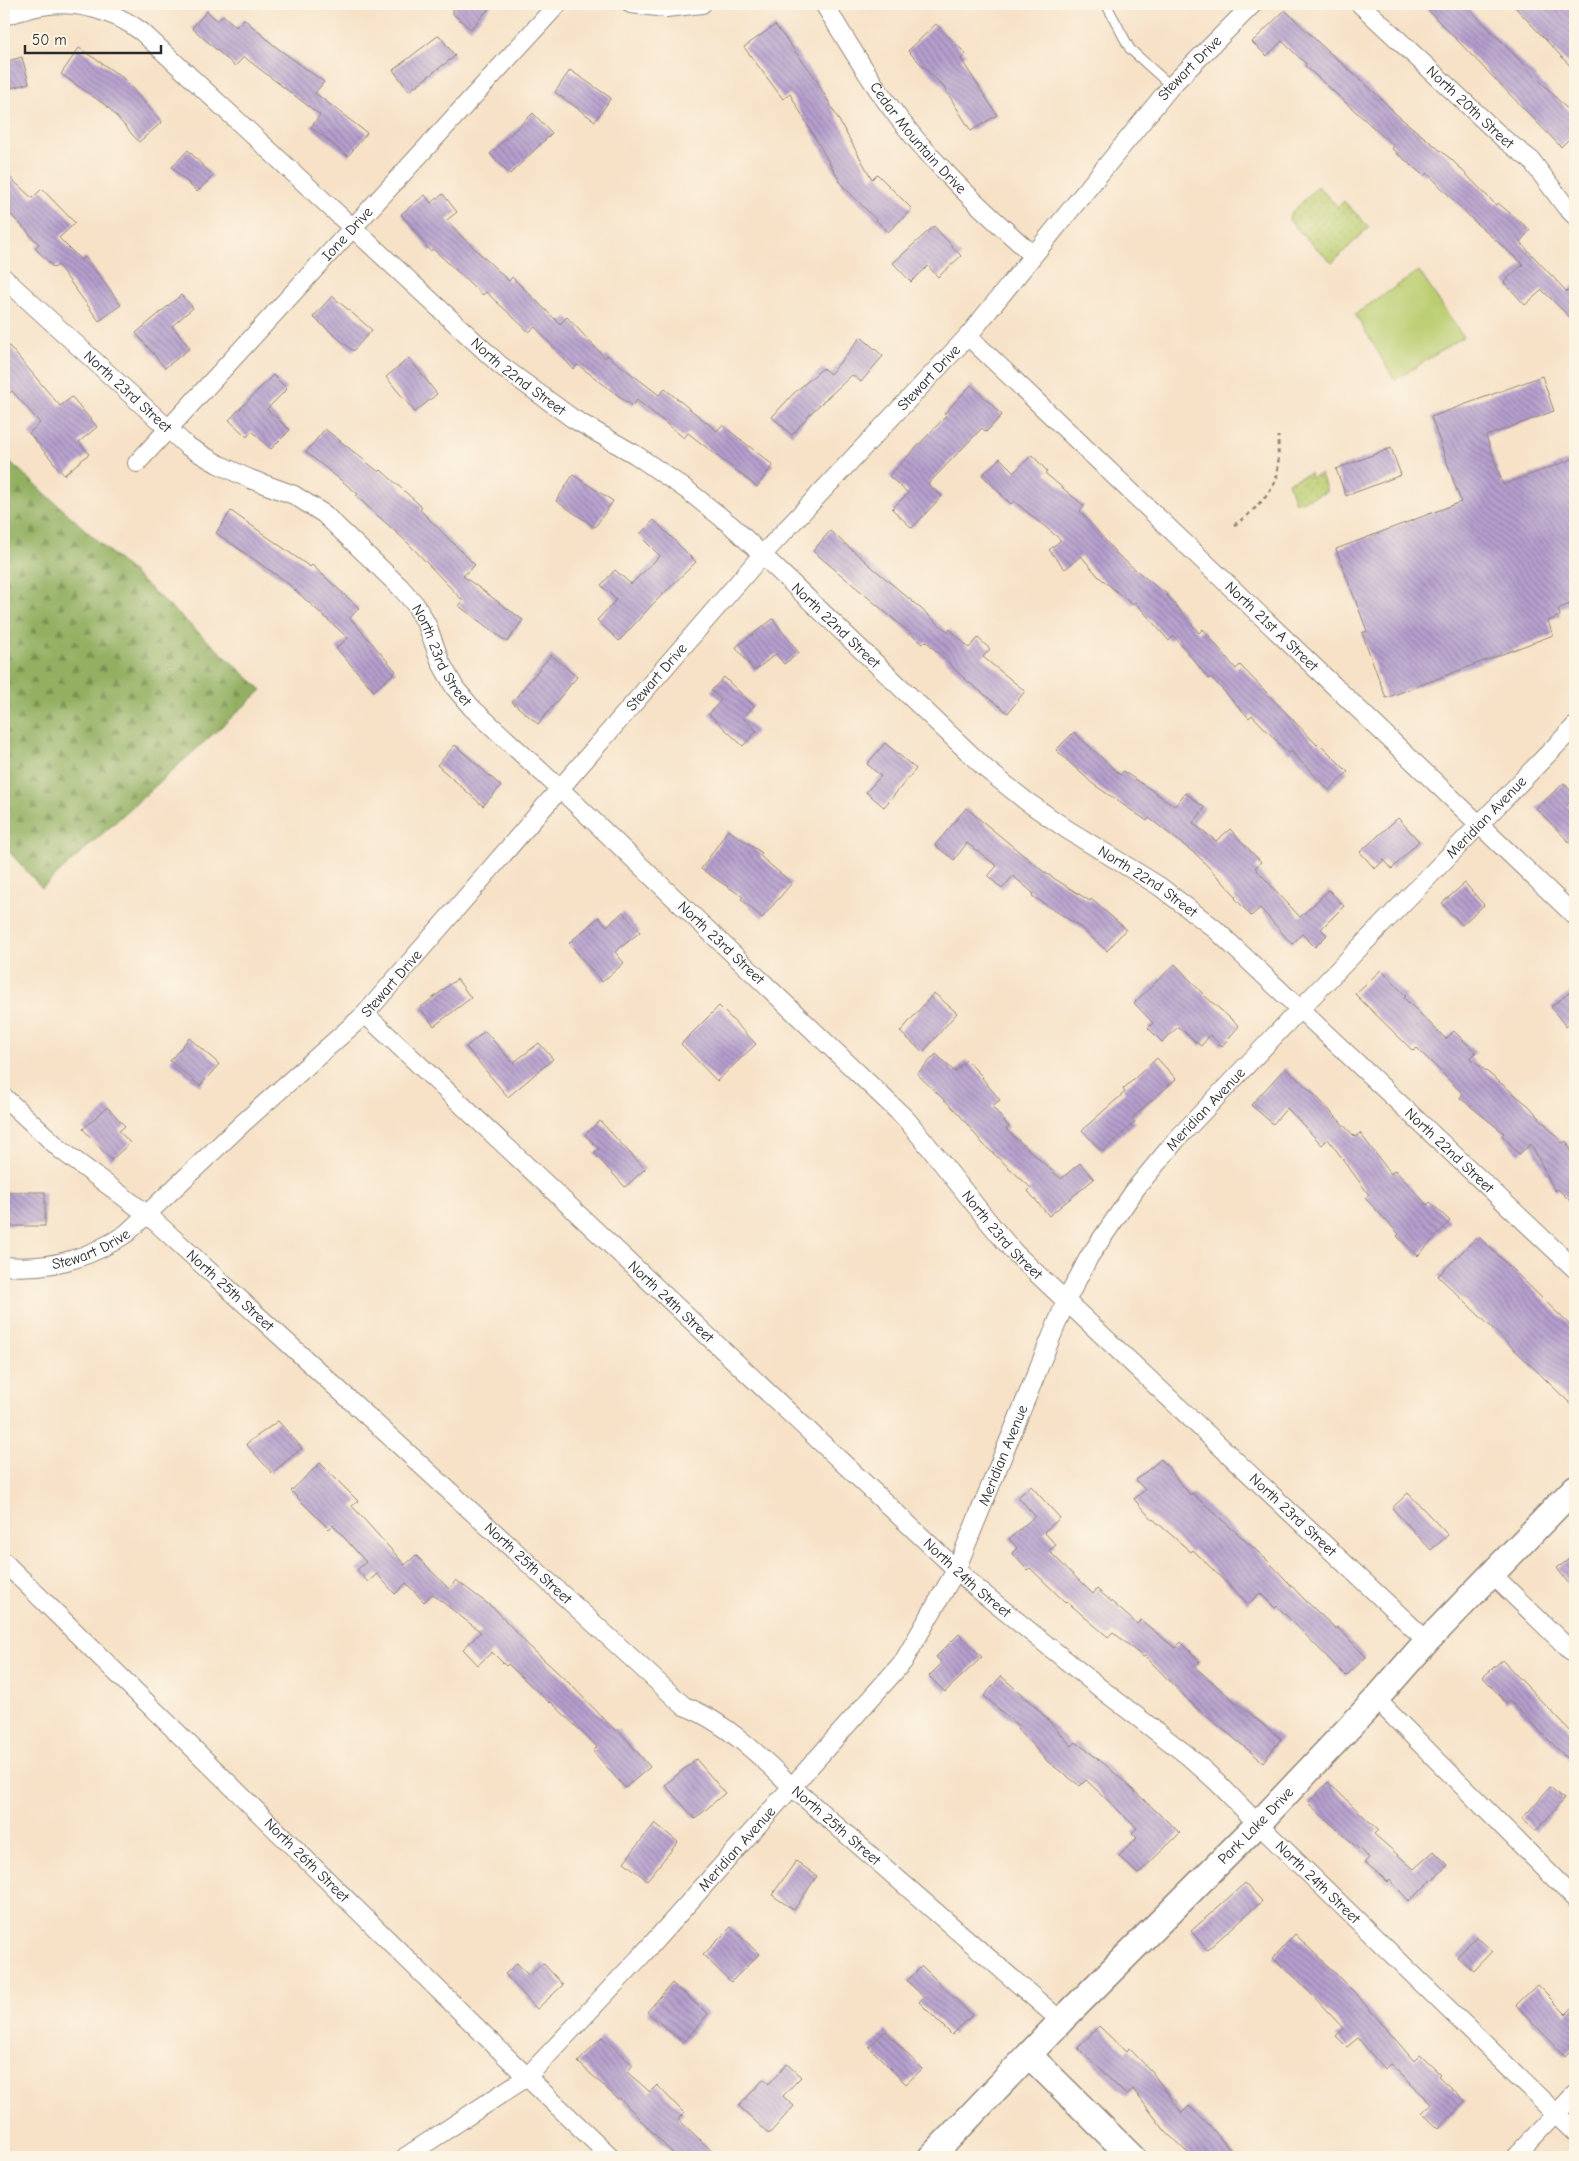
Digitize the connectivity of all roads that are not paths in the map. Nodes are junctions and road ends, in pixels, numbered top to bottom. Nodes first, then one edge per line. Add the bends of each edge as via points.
1 (558, 4) edge
2 (631, 4) edge
3 (702, 4) edge
4 (824, 4) edge
5 (1106, 4) edge
6 (1253, 4) edge
7 (1360, 4) edge
8 (4, 16) edge
9 (1171, 86) junction
10 (1575, 216) edge
11 (353, 227) junction
12 (1033, 255) junction
13 (4, 278) edge
14 (968, 336) junction
15 (168, 429) junction
16 (136, 463) dead end
17 (762, 555) junction
18 (1575, 726) edge
19 (560, 789) junction
20 (1478, 825) junction
21 (1575, 916) edge
22 (1299, 1010) junction
23 (365, 1014) junction
24 (4, 1097) edge
25 (148, 1215) junction
26 (4, 1266) edge
27 (1575, 1269) edge
28 (1066, 1301) junction
29 (1575, 1488) edge
30 (4, 1562) edge
31 (956, 1570) junction
32 (1492, 1574) junction
33 (1427, 1641) junction
34 (1575, 1654) edge
35 (1376, 1699) junction
36 (792, 1787) junction
37 (1258, 1824) junction
38 (1575, 1899) edge
39 (1061, 2021) junction
40 (1029, 2055) junction
41 (527, 2077) junction
42 (1575, 2094) edge
43 (1557, 2114) junction
44 (1575, 2132) edge
45 (405, 2157) edge
46 (611, 2157) edge
47 (931, 2157) edge
48 (1132, 2157) edge
49 (1515, 2157) edge

1 - 11 street, Ione Drive
2 - 3 street via 666,8
4 - 12 street, Cedar Mountain Drive via 884,98 929,154 979,207
5 - 9 lane via 1130,48
6 - 9 street, Stewart Drive
7 - 10 street, North 20th Street via 1505,140 1531,160
8 - 11 street, North 22nd Street via 42,5 62,4 109,12 131,24
9 - 12 street, Stewart Drive
11 - 15 street, Ione Drive
11 - 17 street, North 22nd Street via 508,371 572,418 636,455 687,490
12 - 14 street, Stewart Drive
13 - 15 street, North 23rd Street
14 - 17 street, Stewart Drive
14 - 20 street, North 21st A Street
15 - 16 street, Ione Drive
15 - 19 street, North 23rd Street via 218,464 294,495 324,514 416,604 441,663 455,688 472,708
17 - 19 street, Stewart Drive
17 - 22 street, North 22nd Street via 986,769 1026,801 1159,886 1215,929
18 - 20 street, Meridian Avenue
19 - 23 street, Stewart Drive
19 - 28 street, North 23rd Street via 905,1118 984,1219
20 - 21 street, North 21st A Street
20 - 22 street, Meridian Avenue
22 - 27 street, North 22nd Street
22 - 28 street, Meridian Avenue via 1177,1138 1089,1257
23 - 25 street, Stewart Drive via 243,1123
23 - 31 street, North 24th Street
24 - 25 street, North 25th Street via 61,1150
25 - 26 street, Stewart Drive via 110,1245 88,1256 48,1266
25 - 36 street, North 25th Street via 684,1706 731,1733
28 - 31 street, Meridian Avenue
28 - 33 street, North 23rd Street
29 - 32 street, Park Lake Drive
30 - 41 street, North 26th Street
31 - 36 street, Meridian Avenue via 904,1662
31 - 37 street, North 24th Street via 1187,1755
32 - 33 street, Park Lake Drive
32 - 34 street
33 - 35 street, Park Lake Drive
35 - 37 street, Park Lake Drive
35 - 38 street
36 - 39 street, North 25th Street
36 - 41 street, Meridian Avenue via 643,1954
37 - 39 street, Park Lake Drive
37 - 43 street, North 24th Street
39 - 40 street, Park Lake Drive
40 - 47 street, Park Lake Drive
40 - 48 street
41 - 45 street, Meridian Avenue
41 - 46 street, North 26th Street
42 - 43 street
43 - 44 street, North 24th Street
43 - 49 street

